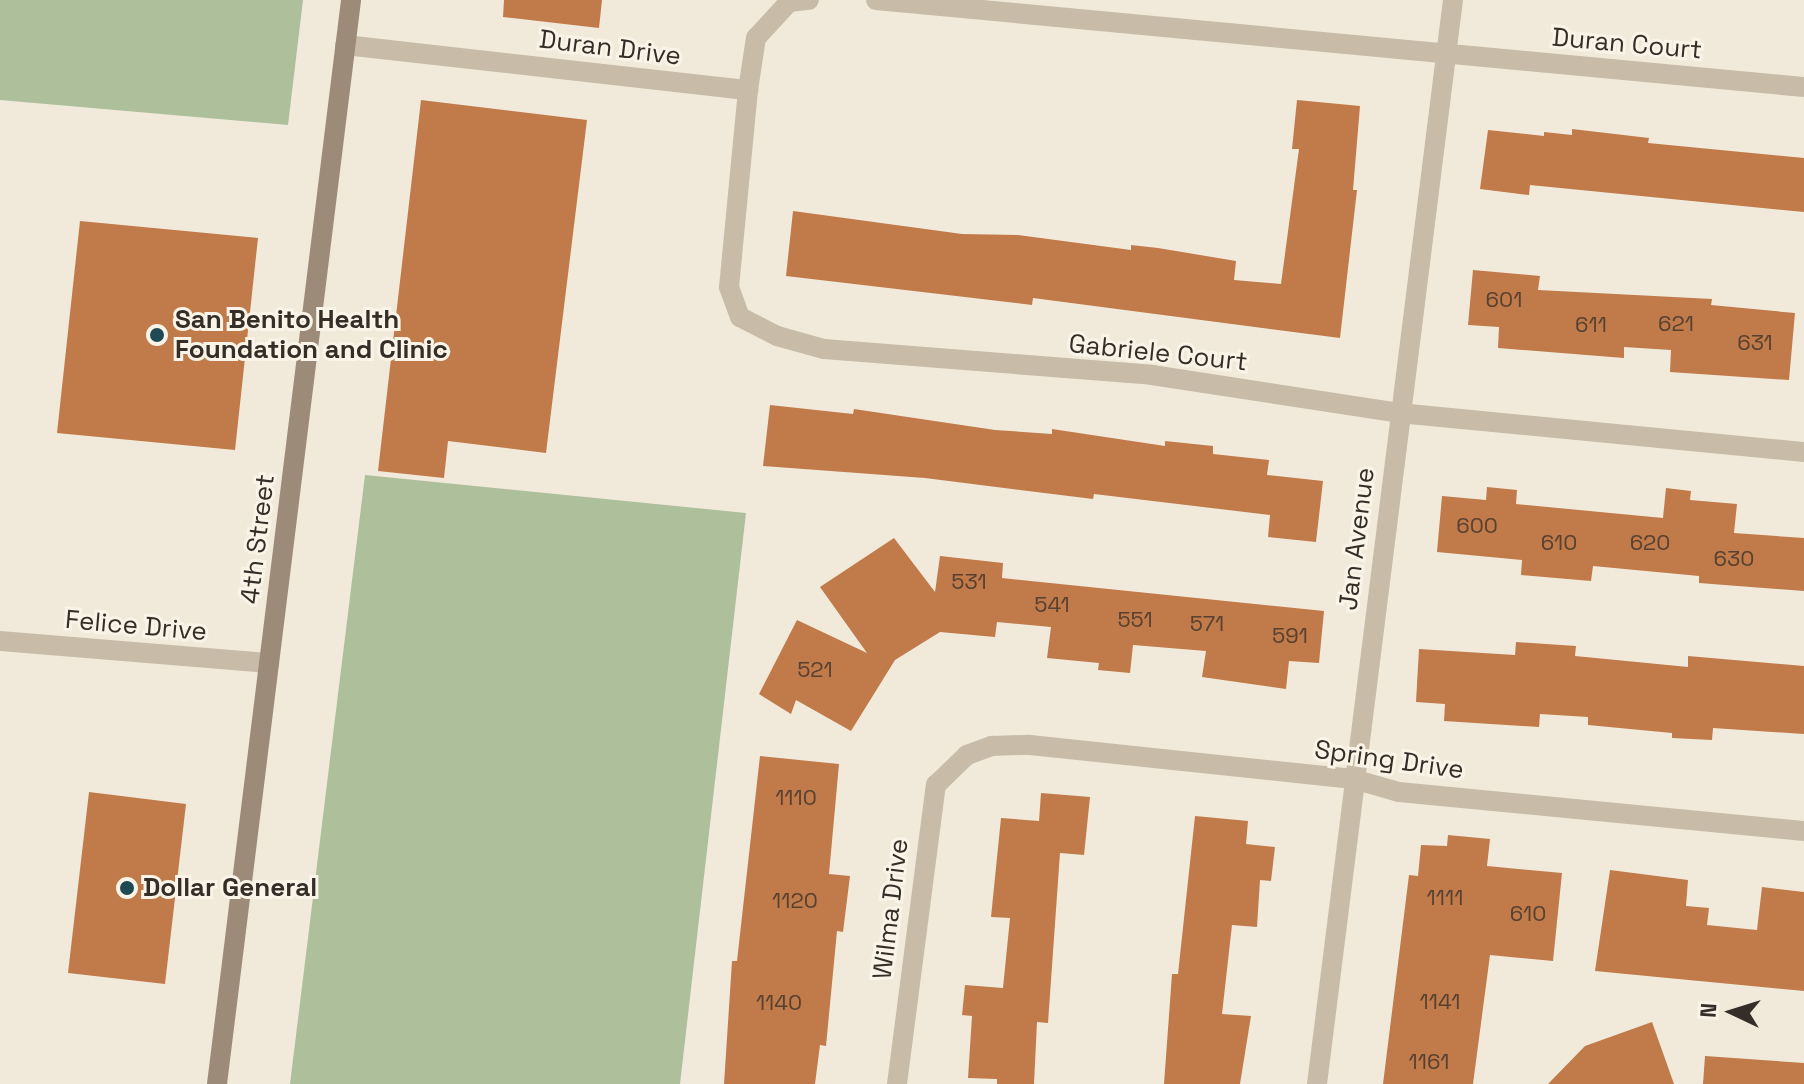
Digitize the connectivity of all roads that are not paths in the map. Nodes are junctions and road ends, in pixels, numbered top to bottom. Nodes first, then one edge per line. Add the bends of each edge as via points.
1 (351, 0) edge
2 (809, 0) edge
3 (876, 0) edge
4 (1453, 0) edge
5 (345, 45) junction
6 (1445, 54) junction
7 (1804, 87) edge
8 (748, 90) junction
9 (1399, 413) junction
10 (1804, 452) edge
11 (0, 641) edge
12 (269, 663) junction
13 (967, 755) joint
14 (1353, 779) junction
15 (1804, 831) edge
16 (217, 1084) edge
17 (897, 1084) edge
18 (1317, 1084) edge

1 - 5 main road, 4th Street
2 - 8 street via 789,2 756,38
3 - 6 street
4 - 6 street, Jan Avenue
5 - 8 street, Duran Drive
5 - 12 main road, 4th Street
6 - 7 street, Duran Court
6 - 9 street, Jan Avenue
8 - 9 street, Gabriele Court via 729,287 740,317 777,336 824,349 1152,375
9 - 10 street, Gabriele Court
9 - 14 street, Jan Avenue
11 - 12 street, Felice Drive
12 - 16 main road, 4th Street
13 - 14 street, Spring Drive via 992,746 1030,745
13 - 17 street, Wilma Drive via 936,785 929,814
14 - 15 street, Spring Drive via 1399,792
14 - 18 street, Jan Avenue

